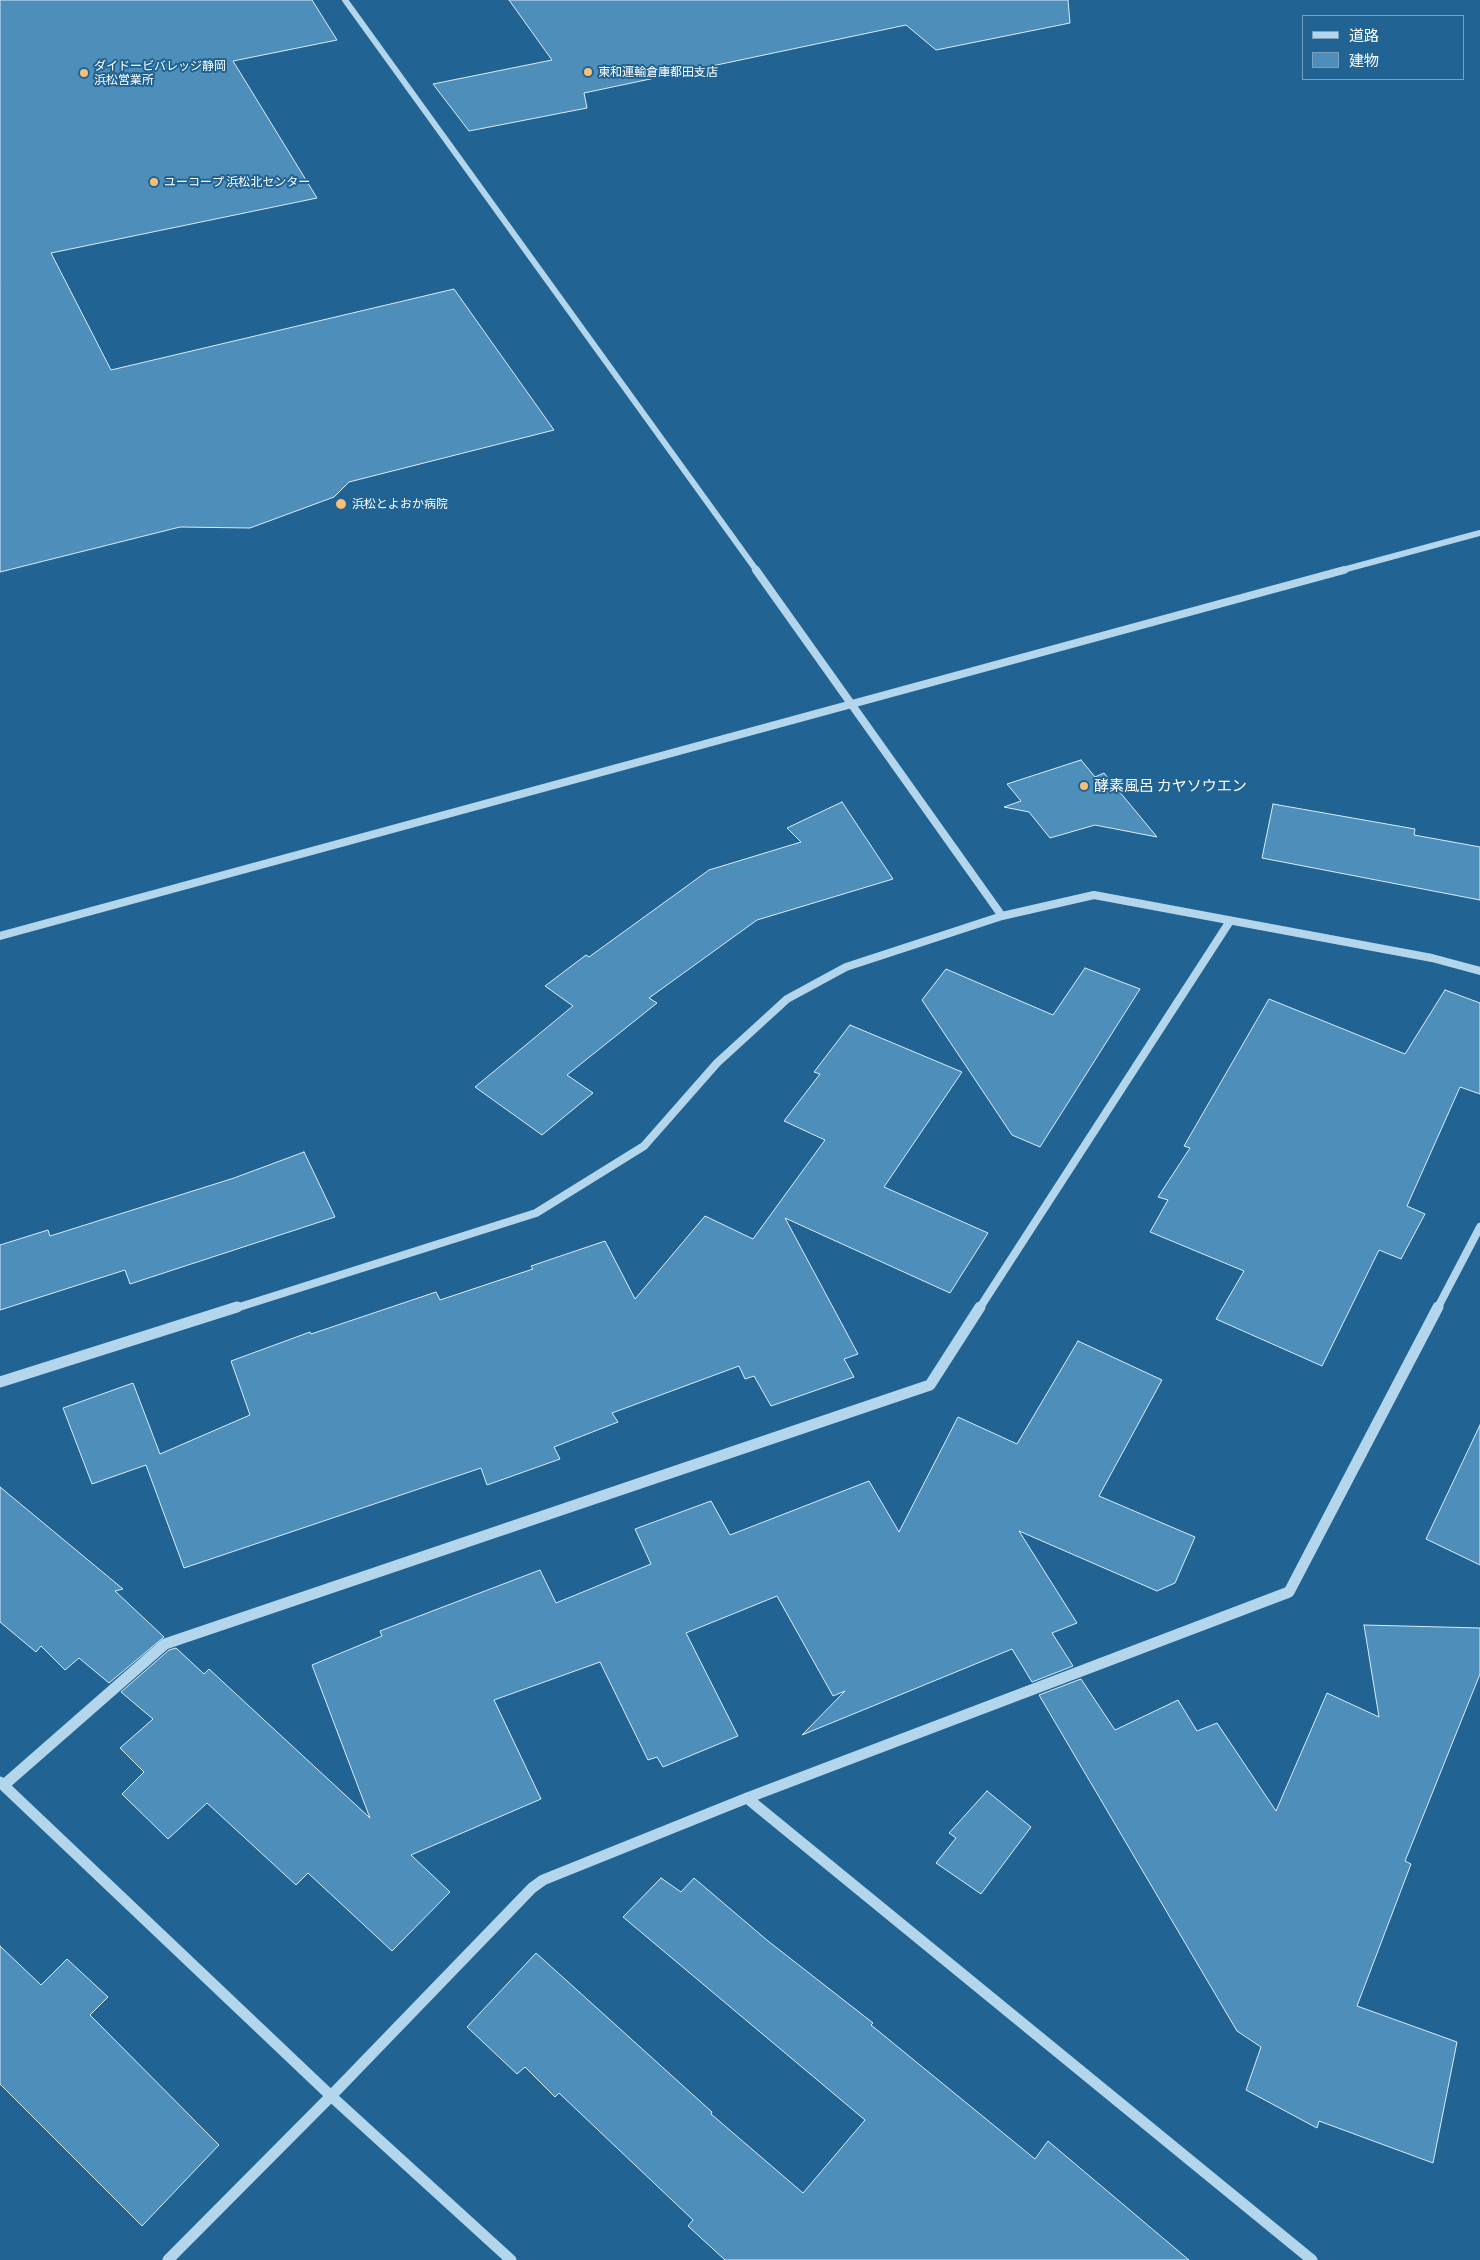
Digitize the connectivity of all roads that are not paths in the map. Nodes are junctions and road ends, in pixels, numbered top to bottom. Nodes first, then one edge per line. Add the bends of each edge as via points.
1 (345, 0) edge
2 (1480, 533) edge
3 (854, 705) junction
4 (1002, 916) junction
5 (1230, 921) junction
6 (0, 936) edge
7 (1480, 971) edge
8 (1480, 1227) edge
9 (0, 1382) edge
10 (2, 1783) edge
11 (747, 1798) junction
12 (331, 2096) junction
13 (168, 2260) edge
14 (511, 2260) edge
15 (1312, 2260) edge

1 - 3 street
2 - 3 street
3 - 4 street
3 - 6 street
4 - 5 street via 1094,895
4 - 9 street via 846,967 787,999 717,1062 644,1146 536,1212
5 - 7 street via 1432,958
5 - 10 street via 930,1385 166,1644
8 - 11 street via 1289,1592
10 - 12 street
11 - 12 street via 543,1880
11 - 15 street
12 - 13 street
12 - 14 street

